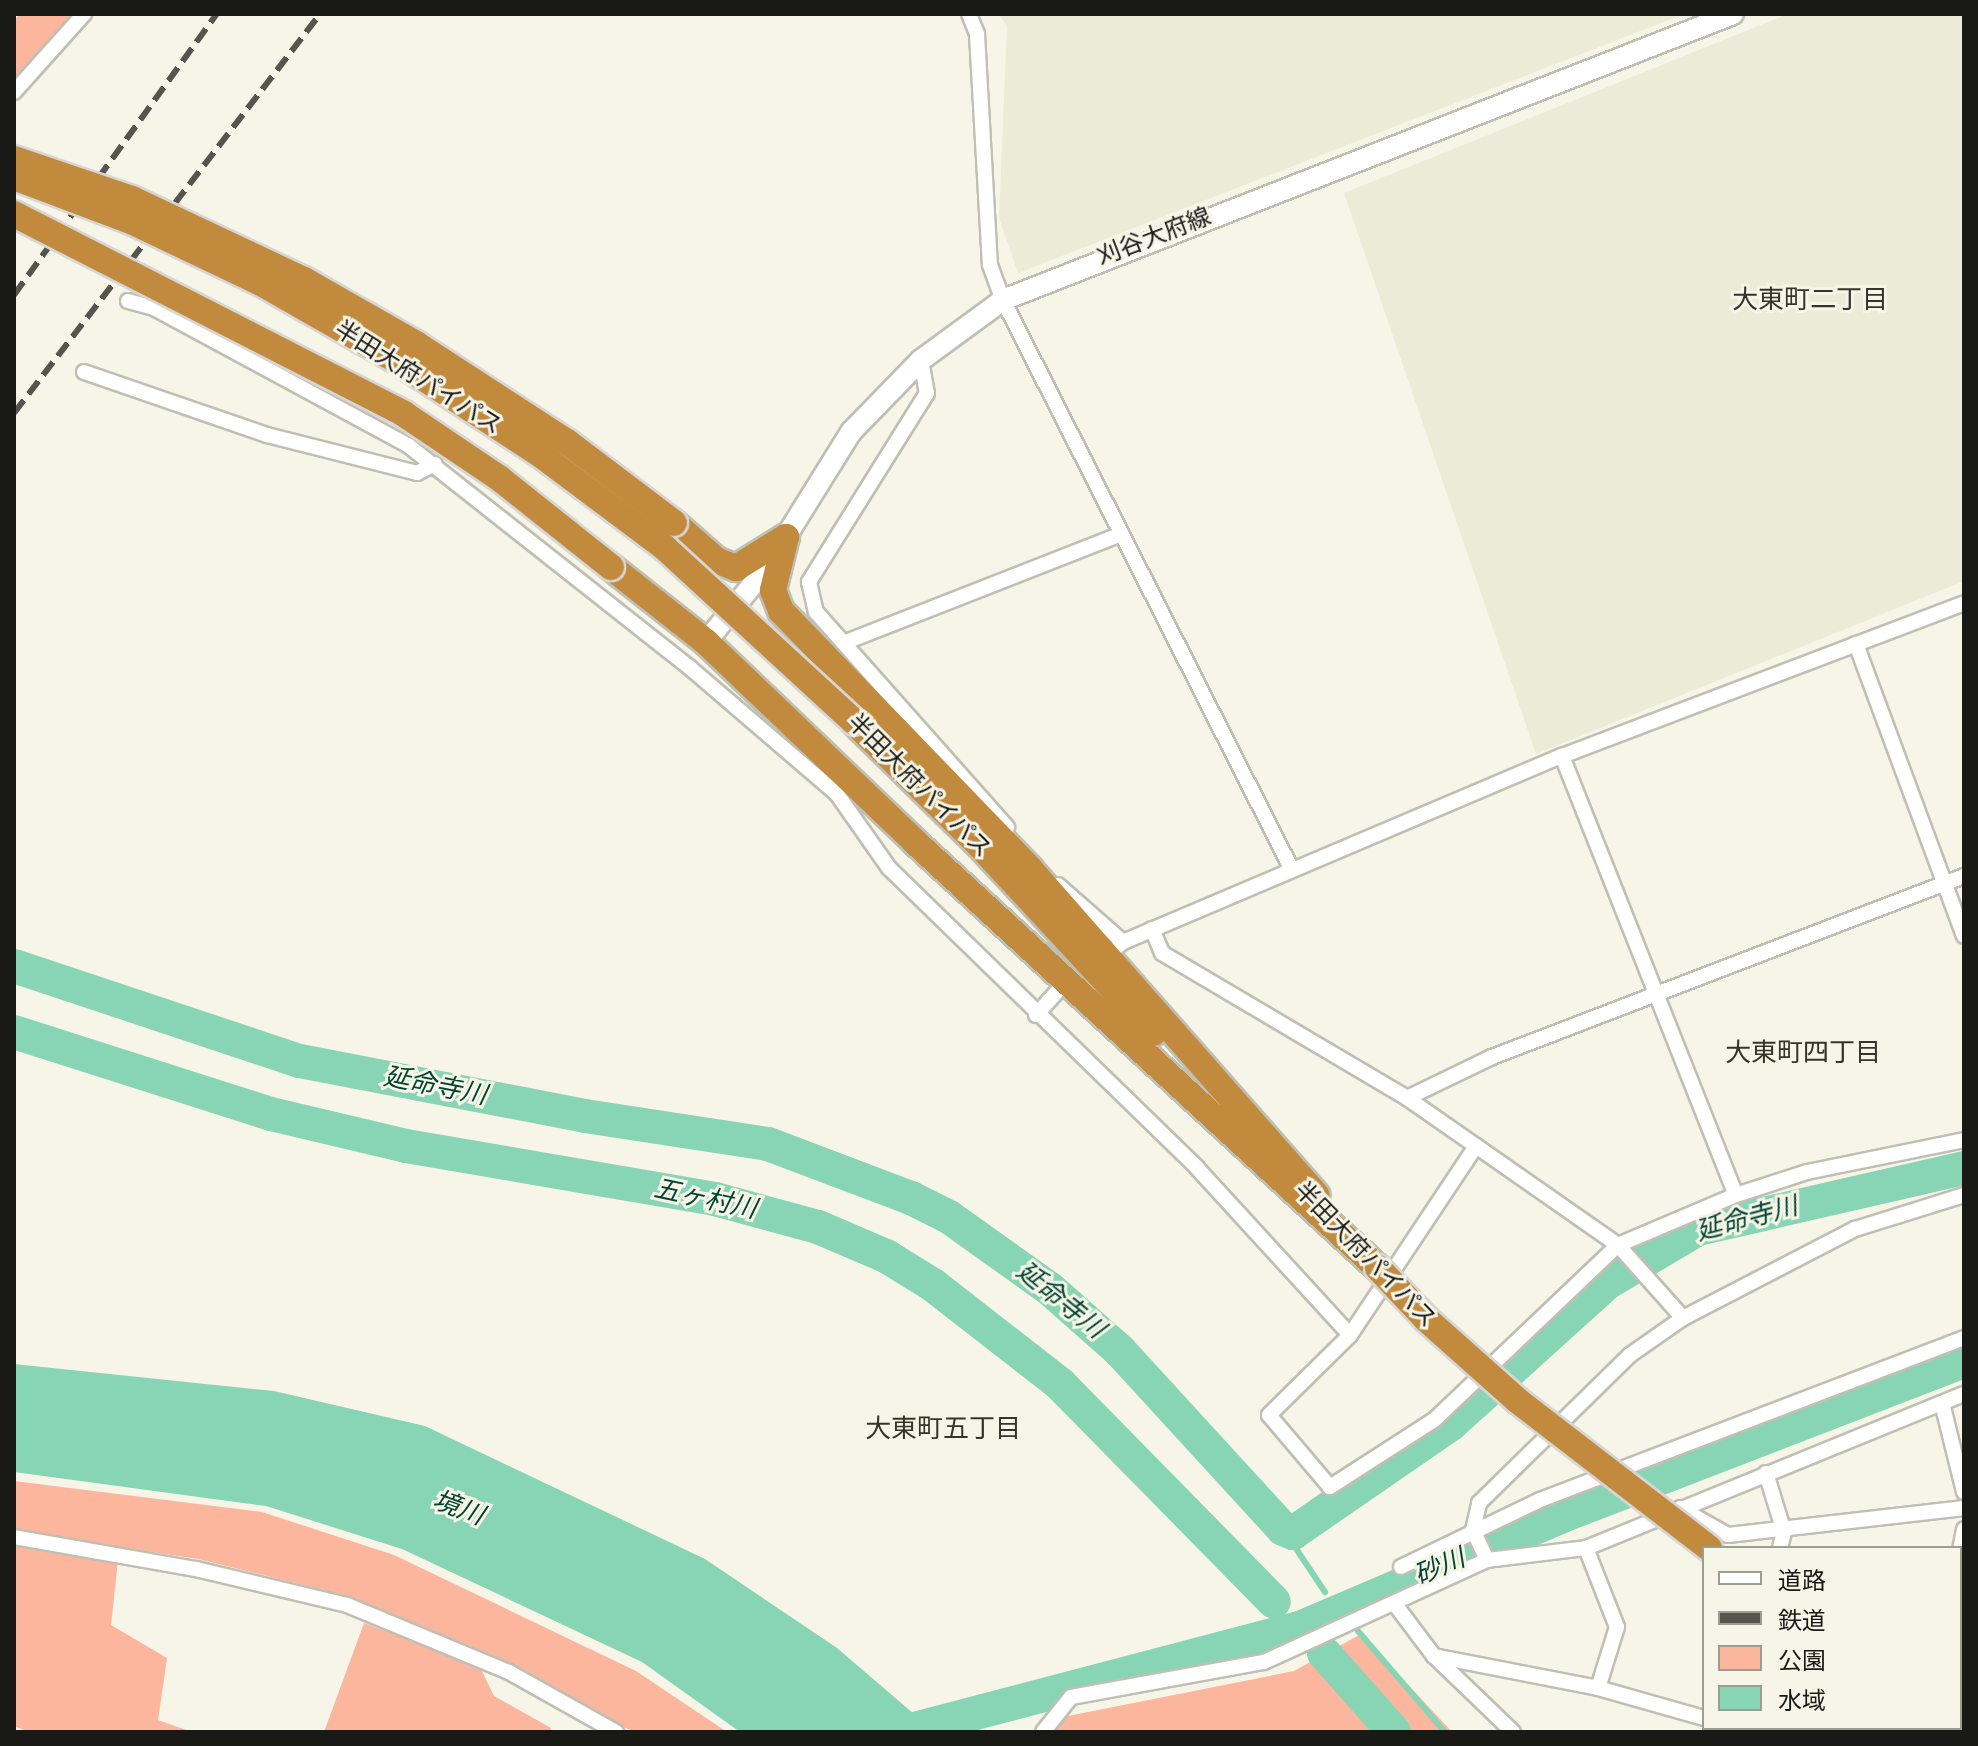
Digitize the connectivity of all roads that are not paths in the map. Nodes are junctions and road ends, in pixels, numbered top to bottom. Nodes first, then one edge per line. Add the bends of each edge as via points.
1 (84, 14) edge
2 (969, 14) edge
3 (1733, 14) edge
4 (14, 92) edge
5 (14, 159) edge
6 (14, 177) edge
7 (14, 214) edge
8 (1003, 300) junction
9 (128, 301) dead end
10 (921, 360) junction
11 (84, 372) dead end
12 (435, 464) junction
13 (1121, 534) junction
14 (786, 537) junction
15 (1964, 603) edge
16 (706, 642) junction
17 (846, 642) junction
18 (1856, 644) junction
19 (1562, 756) junction
20 (1291, 868) junction
21 (1964, 876) edge
22 (1944, 884) junction
23 (1152, 929) junction
24 (1964, 936) edge
25 (1057, 992) dead end
26 (1657, 996) junction
27 (1036, 1015) junction
28 (1407, 1098) junction
29 (1964, 1140) edge
30 (1476, 1146) junction
31 (1736, 1195) junction
32 (1964, 1195) edge
33 (1619, 1246) junction
34 (1378, 1268) junction
35 (1683, 1318) junction
36 (1350, 1335) junction
37 (1964, 1338) edge
38 (1964, 1394) edge
39 (1942, 1403) junction
40 (1766, 1473) junction
41 (1964, 1492) edge
42 (1680, 1508) junction
43 (1964, 1508) edge
44 (1474, 1531) junction
45 (1784, 1532) junction
46 (14, 1537) edge
47 (1706, 1546) edge
48 (1780, 1546) edge
49 (1586, 1548) junction
50 (1487, 1560) junction
51 (1401, 1567) dead end
52 (1394, 1603) junction
53 (1434, 1656) junction
54 (1598, 1688) junction
55 (1702, 1717) edge
56 (616, 1732) edge
57 (1043, 1732) edge
58 (1513, 1732) edge

1 - 4 street
2 - 8 street via 978,50 990,265
3 - 8 main road, 刈谷大府線
5 - 14 highway, bridge via 132,199 304,280 416,344 567,442 716,560 736,568
6 - 34 highway, 半田大府パイパス, bridge via 133,222 261,283 396,360 541,455 664,547 980,846
7 - 16 highway, bridge via 404,414 499,478
8 - 10 main road, 刈谷大府線
8 - 13 street
9 - 12 street via 154,308 290,378
10 - 14 main road, 刈谷大府線 via 851,432
10 - 17 street via 927,393 809,582 816,612
11 - 12 street via 267,435 417,473
12 - 27 street via 689,667 837,794 889,868
13 - 17 street
13 - 20 street
14 - 16 main road, 刈谷大府線
14 - 34 highway via 773,590 781,611 1030,869
15 - 18 street
16 - 34 highway
17 - 23 street via 1055,882 1120,945
18 - 19 street
18 - 22 street
19 - 20 street
19 - 26 street
20 - 23 street
21 - 22 street
22 - 24 street
22 - 26 street
23 - 28 street via 1162,953
25 - 27 street
26 - 28 street via 1492,1057
26 - 31 street
27 - 36 street via 1197,1168
28 - 30 street
29 - 31 street via 1881,1154
30 - 33 street
30 - 36 street
31 - 33 street
32 - 35 street via 1855,1229
33 - 35 street
33 - 36 street via 1434,1420 1330,1487 1269,1415
34 - 47 highway, 半田大府パイパス, bridge via 1518,1401
35 - 44 street via 1630,1355 1479,1503
37 - 44 street
38 - 39 street
39 - 40 street
39 - 41 street
40 - 42 street
40 - 45 street
42 - 45 street via 1728,1535
42 - 49 street
43 - 45 street
44 - 50 street
44 - 51 street
45 - 48 street
46 - 56 street via 196,1569 347,1605 509,1672
49 - 50 street
49 - 54 street via 1617,1627
50 - 52 street
52 - 53 street
52 - 57 street via 1264,1662 1071,1697
53 - 54 street
53 - 58 street
54 - 55 street

